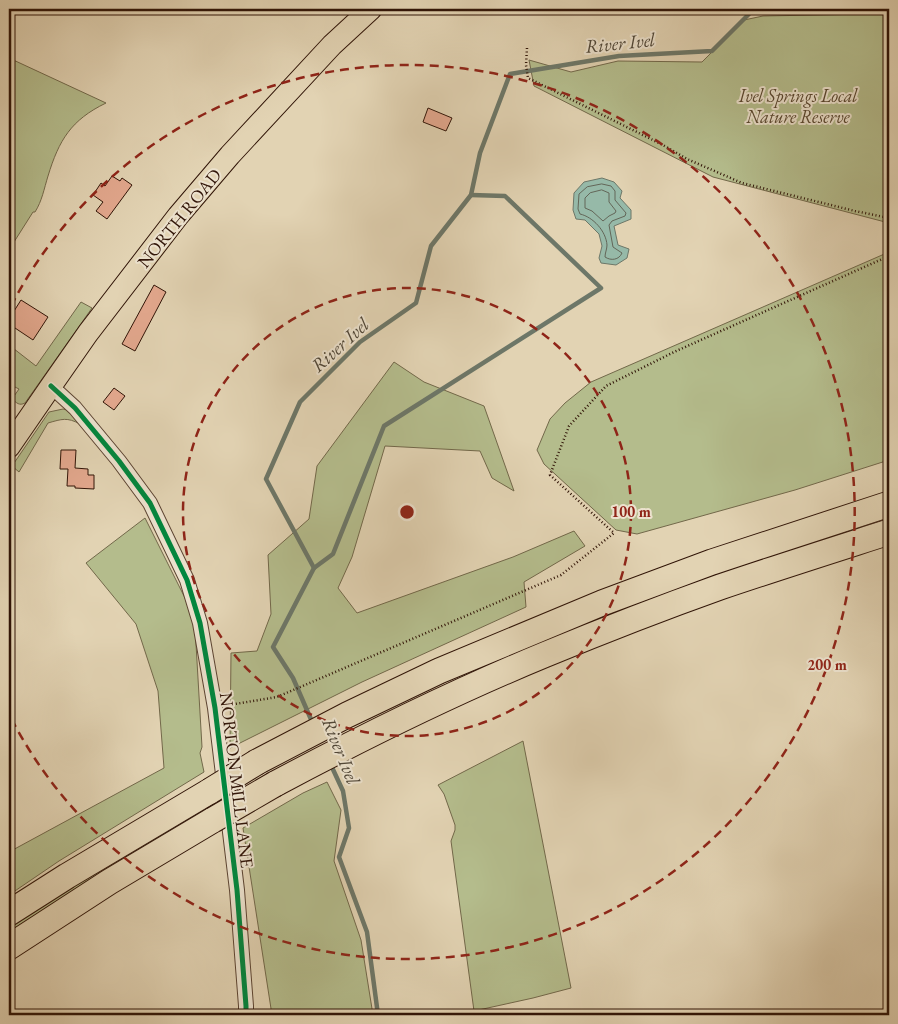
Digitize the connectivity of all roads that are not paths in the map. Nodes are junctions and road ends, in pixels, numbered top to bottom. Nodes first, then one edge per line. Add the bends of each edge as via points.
1 (371, 9) edge
2 (50, 386) junction
3 (9, 447) edge
4 (889, 504) edge
5 (889, 532) edge
6 (9, 914) edge
7 (9, 947) edge
8 (246, 1015) edge

1 - 2 main road, NORTH ROAD via 332,45 178,216
2 - 3 main road, NORTH ROAD
2 - 8 street, NORTON MILL LANE via 76,408 150,503 187,580 200,623 215,708 237,890
4 - 6 highway, bridge via 712,562 602,603 439,671 257,762
5 - 7 highway, bridge via 721,587 544,655 446,698 275,784 109,882

